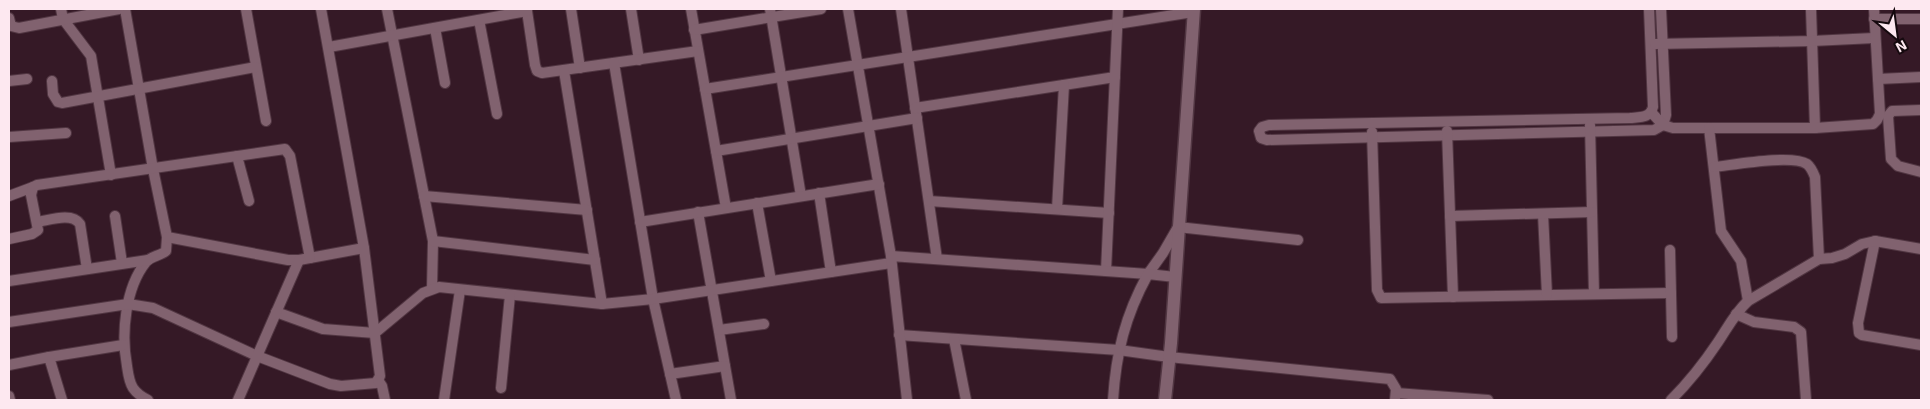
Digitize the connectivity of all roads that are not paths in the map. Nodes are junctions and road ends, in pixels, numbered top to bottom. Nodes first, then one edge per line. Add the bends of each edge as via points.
1 (61, 9) edge
2 (119, 9) edge
3 (125, 9) edge
4 (246, 9) edge
5 (321, 9) edge
6 (387, 9) edge
7 (571, 9) edge
8 (632, 9) edge
9 (691, 9) edge
10 (821, 9) edge
11 (848, 9) edge
12 (901, 9) edge
13 (1118, 9) edge
14 (1649, 9) edge
15 (1661, 9) edge
16 (1811, 9) edge
17 (526, 10) edge
18 (1194, 10) edge
19 (771, 13) edge
20 (1874, 14) edge
21 (9, 18) edge
22 (1921, 19) edge
23 (63, 20) junction
24 (479, 20) junction
25 (1118, 24) junction
26 (435, 28) junction
27 (694, 30) junction
28 (392, 36) junction
29 (1874, 38) junction
30 (1812, 41) junction
31 (1650, 43) junction
32 (1662, 44) junction
33 (329, 47) junction
34 (698, 51) junction
35 (908, 56) junction
36 (638, 60) junction
37 (614, 63) junction
38 (858, 65) junction
39 (256, 68) junction
40 (580, 68) junction
41 (564, 71) junction
42 (781, 77) junction
43 (1115, 77) junction
44 (1921, 77) edge
45 (27, 79) dead end
46 (1878, 79) junction
47 (9, 81) edge
48 (52, 82) dead end
49 (445, 83) dead end
50 (1064, 85) junction
51 (140, 90) junction
52 (705, 90) junction
53 (98, 97) junction
54 (1921, 110) edge
55 (1651, 112) junction
56 (916, 113) junction
57 (497, 114) dead end
58 (1590, 119) junction
59 (266, 121) dead end
60 (1446, 122) junction
61 (1372, 124) junction
62 (1663, 125) junction
63 (870, 126) junction
64 (1709, 128) junction
65 (1815, 128) junction
66 (1590, 132) junction
67 (66, 133) dead end
68 (1447, 136) junction
69 (9, 137) edge
70 (1372, 137) junction
71 (792, 138) junction
72 (716, 151) junction
73 (237, 156) junction
74 (1714, 167) junction
75 (153, 169) junction
76 (1921, 172) edge
77 (111, 175) junction
78 (879, 184) junction
79 (33, 187) junction
80 (819, 193) junction
81 (9, 196) edge
82 (424, 196) junction
83 (802, 196) junction
84 (249, 201) dead end
85 (929, 202) junction
86 (757, 203) junction
87 (726, 208) junction
88 (1056, 209) junction
89 (587, 210) junction
90 (698, 212) junction
91 (1592, 212) junction
92 (1109, 213) junction
93 (1543, 214) junction
94 (116, 216) dead end
95 (1450, 216) junction
96 (37, 222) junction
97 (640, 222) junction
98 (1178, 227) junction
99 (167, 237) junction
100 (9, 239) edge
101 (1298, 240) dead end
102 (433, 241) junction
103 (1875, 241) junction
104 (364, 248) junction
105 (1921, 249) edge
106 (1670, 250) dead end
107 (304, 259) junction
108 (937, 259) junction
109 (1819, 259) junction
110 (148, 260) junction
111 (595, 260) junction
112 (891, 260) junction
113 (122, 263) junction
114 (87, 269) junction
115 (1106, 271) junction
116 (831, 272) junction
117 (1148, 274) junction
118 (1175, 277) junction
119 (9, 280) edge
120 (771, 281) junction
121 (432, 289) junction
122 (460, 290) junction
123 (712, 290) junction
124 (1671, 293) junction
125 (1594, 294) junction
126 (510, 295) junction
127 (1547, 295) junction
128 (1453, 297) junction
129 (653, 299) junction
130 (1748, 301) junction
131 (128, 304) junction
132 (602, 304) junction
133 (276, 312) junction
134 (1736, 314) junction
135 (9, 322) edge
136 (764, 324) dead end
137 (719, 330) junction
138 (375, 332) junction
139 (899, 335) junction
140 (954, 338) junction
141 (1672, 338) dead end
142 (123, 345) junction
143 (1921, 345) edge
144 (1119, 350) junction
145 (257, 356) junction
146 (49, 357) junction
147 (1170, 357) junction
148 (9, 365) edge
149 (725, 366) junction
150 (670, 374) junction
151 (378, 380) junction
152 (501, 388) dead end
153 (9, 396) edge
154 (1396, 397) edge
155 (10, 400) edge
156 (62, 400) edge
157 (148, 400) edge
158 (238, 400) edge
159 (386, 400) edge
160 (444, 400) edge
161 (676, 400) edge
162 (731, 400) edge
163 (907, 400) edge
164 (966, 400) edge
165 (1113, 400) edge
166 (1165, 400) edge
167 (1487, 400) edge
168 (1671, 400) edge
169 (1806, 400) edge

1 - 23 street
2 - 23 street
3 - 51 street
4 - 39 street
5 - 33 street
6 - 28 street
7 - 40 street
8 - 36 street
9 - 27 street
10 - 19 street
11 - 38 street
12 - 35 street
13 - 25 street
14 - 31 street
15 - 32 street
16 - 30 street
17 - 24 street
17 - 41 street via 537,70 546,74
18 - 25 street
18 - 98 street
19 - 27 street
19 - 42 street
20 - 22 street
20 - 29 street
21 - 23 street via 14,28
23 - 53 street via 91,56
24 - 26 street
24 - 57 street
25 - 35 street
25 - 43 street
26 - 28 street
26 - 49 street
27 - 34 street
28 - 33 street
28 - 82 street
29 - 30 street
29 - 46 street
30 - 32 street
30 - 65 street
31 - 32 street
31 - 55 street
32 - 62 street via 1666,115
33 - 104 street
34 - 36 street
34 - 52 street
35 - 38 street
35 - 56 street
36 - 37 street
37 - 40 street
37 - 97 street
38 - 42 street
38 - 63 street
39 - 51 street
39 - 59 street
40 - 41 street
41 - 89 street
42 - 52 street
42 - 71 street
43 - 50 street
43 - 92 street
44 - 46 street
45 - 47 street
46 - 65 street via 1880,114 1873,124
48 - 53 street via 58,102
50 - 56 street
50 - 88 street
51 - 53 street
51 - 75 street
52 - 72 street
53 - 77 street
54 - 76 street via 1896,109 1888,116 1891,159 1898,166
55 - 58 street via 1641,117
55 - 62 street
56 - 63 street
56 - 85 street
58 - 60 street
58 - 66 street
60 - 61 street
60 - 68 street
61 - 70 street
61 - 70 street via 1269,126 1258,131 1261,138 1267,140
62 - 64 street
62 - 66 street via 1654,130
63 - 71 street
63 - 78 street
64 - 65 street
64 - 74 street
66 - 68 street
66 - 91 street
67 - 69 street
68 - 70 street
68 - 95 street
70 - 128 street via 1378,294 1387,299
71 - 72 street
71 - 83 street
72 - 87 street
73 - 75 street
73 - 84 street
73 - 107 street via 279,149 289,151
74 - 109 street via 1786,160 1801,161 1811,167 1815,177
74 - 130 street via 1722,231 1741,261
75 - 77 street
75 - 99 street
77 - 79 street
78 - 80 street
78 - 112 street
79 - 81 street
79 - 96 street via 31,195
80 - 83 street
80 - 116 street
82 - 89 street
82 - 102 street
83 - 86 street
85 - 88 street
85 - 108 street
86 - 87 street
86 - 120 street
87 - 90 street
88 - 92 street
89 - 111 street
90 - 97 street
90 - 123 street
91 - 93 street
91 - 125 street
92 - 115 street
93 - 95 street
93 - 127 street
94 - 113 street
95 - 128 street
96 - 100 street via 36,232
96 - 114 street via 69,217 78,220
97 - 129 street
98 - 101 street
98 - 117 street
98 - 118 street
99 - 107 street via 288,260
99 - 110 street via 166,251
102 - 111 street
102 - 121 street
103 - 105 street
103 - 109 street via 1845,254
103 - 143 street via 1858,323 1859,333
104 - 107 street
104 - 138 street
106 - 124 street
107 - 133 street
108 - 112 street
108 - 115 street
109 - 130 street
110 - 113 street
110 - 131 street via 130,293
111 - 132 street
112 - 116 street
112 - 139 street
113 - 114 street
114 - 119 street
115 - 117 street
116 - 120 street
117 - 118 street
117 - 144 street via 1139,290
118 - 147 street
120 - 123 street
121 - 122 street
121 - 138 street
122 - 126 street
122 - 160 street
123 - 129 street
123 - 137 street
124 - 125 street
124 - 141 street
125 - 127 street
126 - 132 street
126 - 152 street
127 - 128 street
129 - 132 street
129 - 150 street
130 - 134 street
131 - 135 street
131 - 142 street
131 - 145 street via 153,308
133 - 138 street via 323,329
133 - 145 street
134 - 168 street via 1719,342
134 - 169 street via 1754,322 1794,327 1801,332
136 - 137 street
137 - 149 street
138 - 151 street
139 - 140 street
139 - 163 street
140 - 144 street
140 - 164 street
142 - 146 street
142 - 157 street via 130,382
144 - 147 street
144 - 165 street
145 - 151 street via 330,384 372,384
145 - 158 street
146 - 148 street
146 - 156 street
147 - 154 street via 1390,379 1394,383
147 - 166 street
149 - 150 street
149 - 162 street
150 - 161 street
151 - 159 street
153 - 155 street
154 - 167 street

